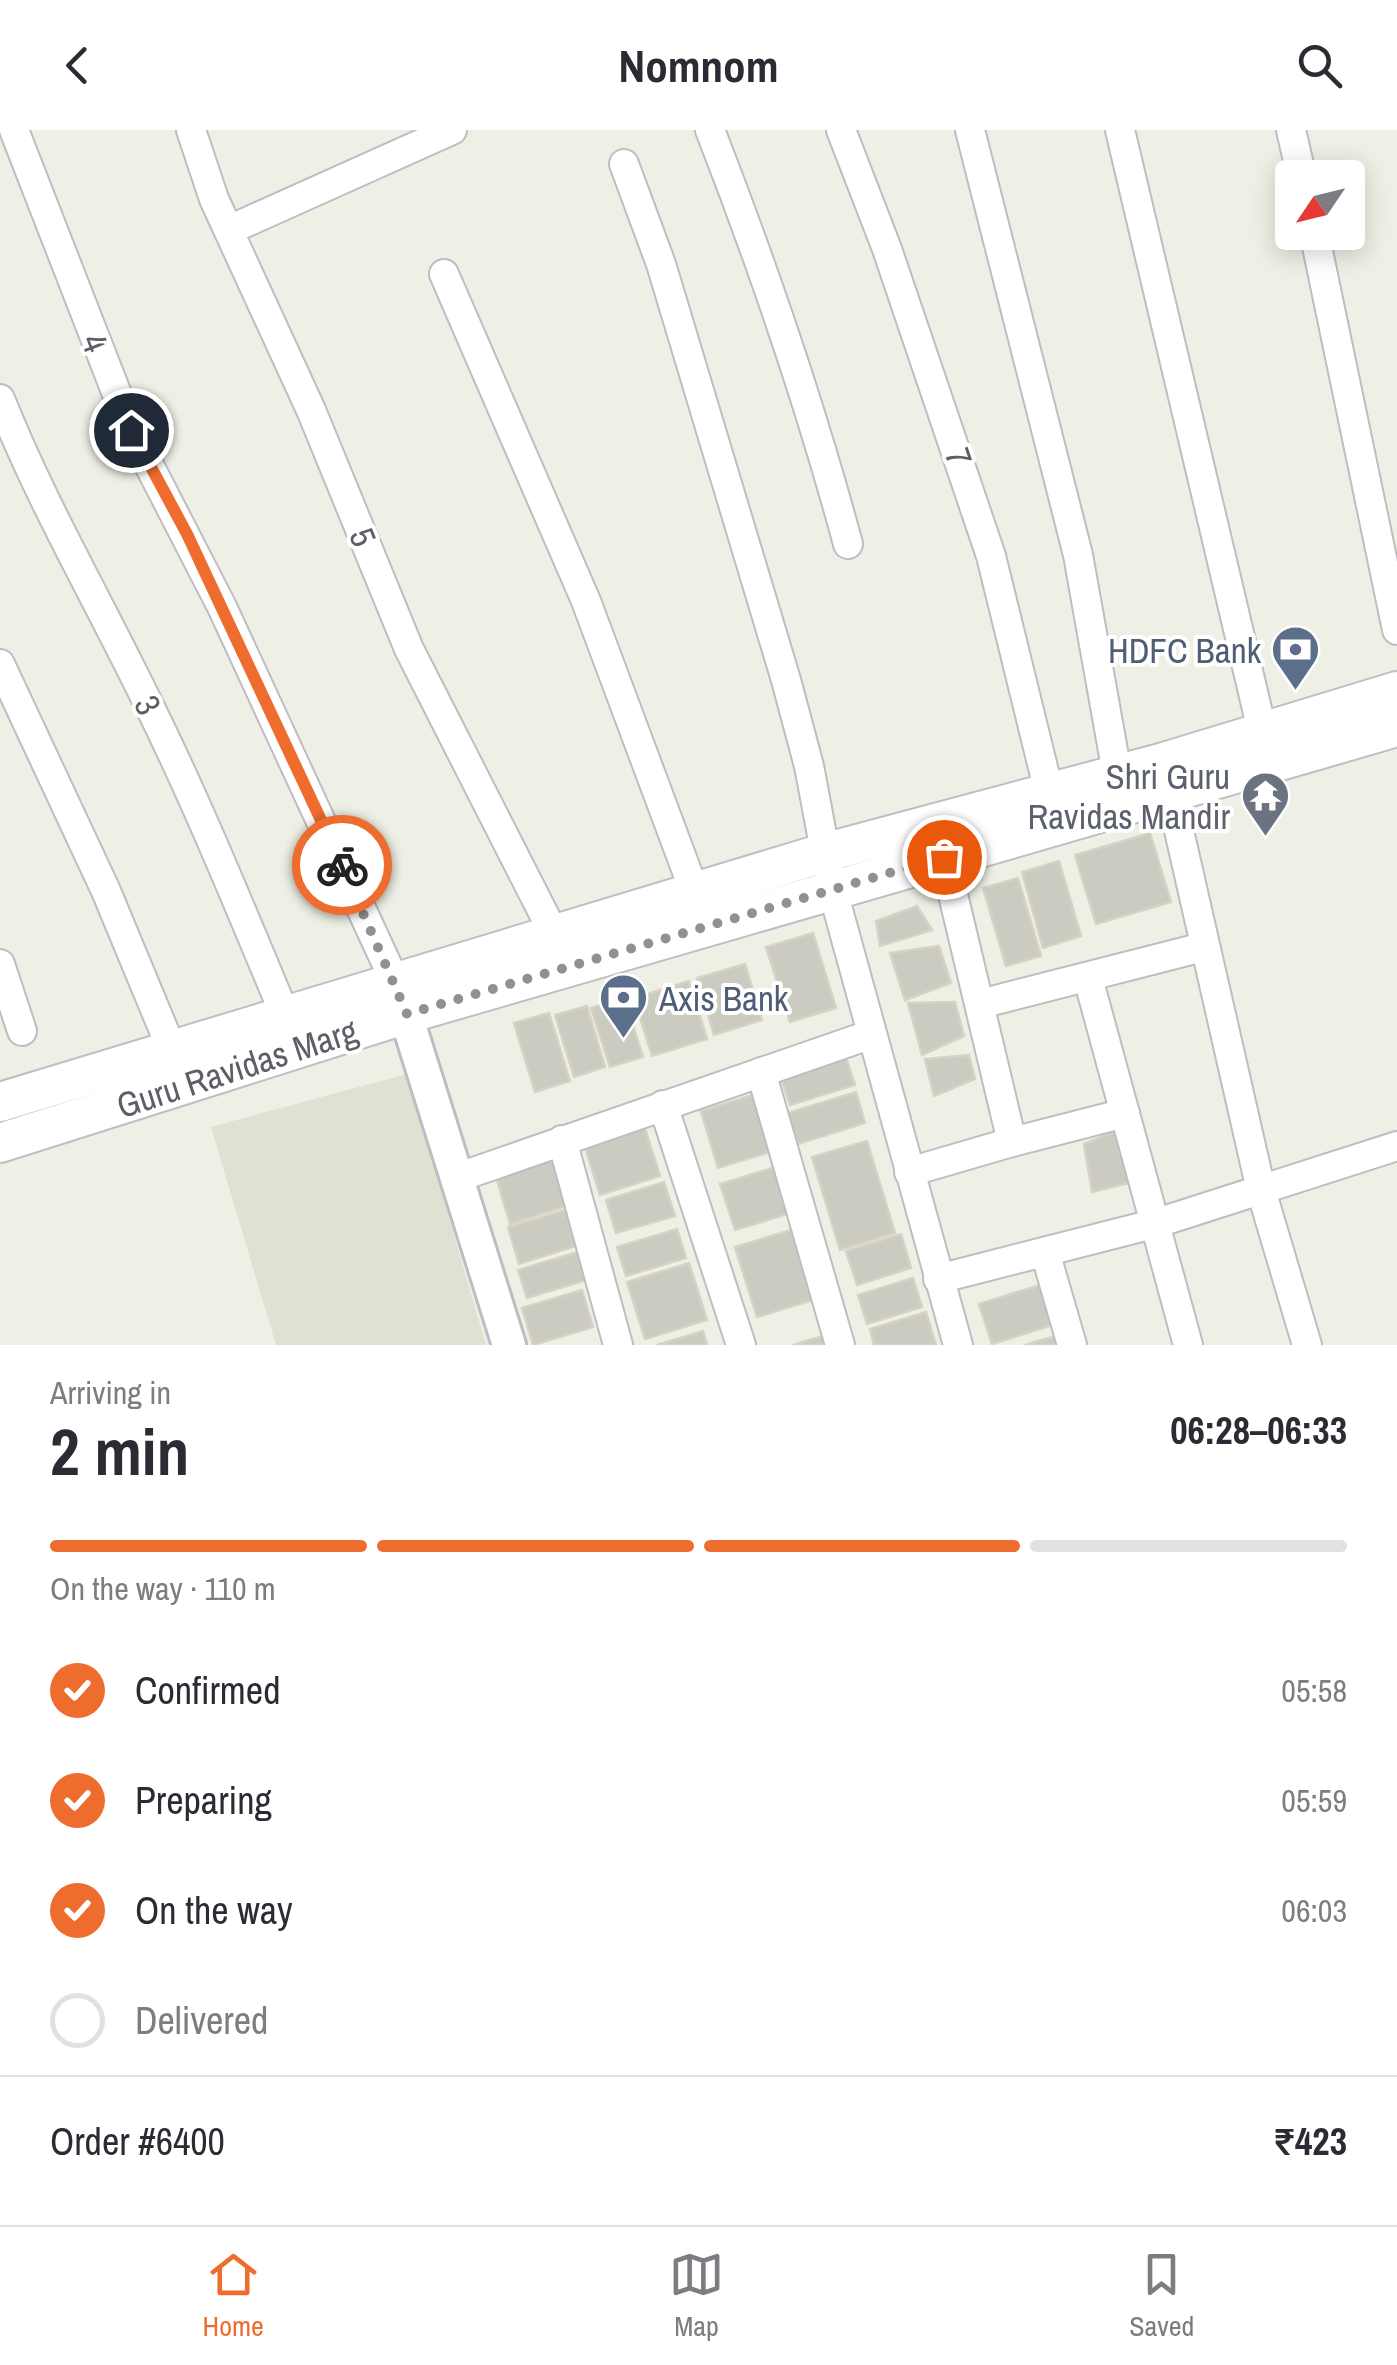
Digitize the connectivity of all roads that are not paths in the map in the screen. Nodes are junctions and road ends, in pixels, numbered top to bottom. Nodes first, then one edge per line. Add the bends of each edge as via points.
1 (14, 130) edge
2 (191, 130) edge
3 (452, 130) edge
4 (710, 130) edge
5 (841, 130) edge
6 (970, 130) edge
7 (1120, 130) edge
8 (1291, 130) edge
9 (1298, 160) edge
10 (624, 164) dead end
11 (229, 230) junction
12 (1318, 250) edge
13 (444, 274) dead end
14 (0, 399) edge
15 (848, 544) dead end
16 (1397, 630) edge
17 (0, 664) edge
18 (1397, 692) edge
19 (1397, 727) edge
20 (1262, 730) junction
21 (1116, 773) junction
22 (1167, 777) junction
23 (1049, 792) junction
24 (944, 857) junction
25 (829, 870) junction
26 (695, 894) junction
27 (554, 934) junction
28 (1203, 947) junction
29 (0, 964) edge
30 (1088, 978) junction
31 (402, 999) junction
32 (980, 1004) junction
33 (285, 1016) junction
34 (22, 1031) dead end
35 (872, 1034) junction
36 (172, 1050) junction
37 (761, 1072) junction
38 (0, 1102) edge
39 (663, 1106) junction
40 (1125, 1113) junction
41 (562, 1140) junction
42 (1012, 1142) junction
43 (0, 1143) edge
44 (1397, 1146) edge
45 (909, 1172) junction
46 (460, 1177) junction
47 (1261, 1190) junction
48 (1157, 1224) junction
49 (1045, 1252) junction
50 (938, 1279) junction
51 (508, 1345) edge
52 (618, 1345) edge
53 (741, 1345) edge
54 (840, 1345) edge
55 (958, 1345) edge
56 (1072, 1345) edge
57 (1188, 1345) edge
58 (1307, 1345) edge

1 - 31 street, 4 via 131,430 222,606
2 - 11 street, 5
3 - 11 street
4 - 15 street via 820,438
5 - 23 street, 7 via 991,556
6 - 21 street via 1078,555
7 - 20 street
8 - 9 street
10 - 25 street via 749,554 810,766
11 - 27 street, 5 via 409,649
12 - 16 street
13 - 26 street via 586,601
14 - 33 street, 3 via 209,832
17 - 36 street
18 - 20 main road, Guru Ravidas Marg
19 - 22 main road, Guru Ravidas Marg
20 - 22 main road, Guru Ravidas Marg
21 - 22 main road, Guru Ravidas Marg
21 - 23 main road, Guru Ravidas Marg
22 - 24 main road, Guru Ravidas Marg
22 - 28 street
23 - 25 main road, Guru Ravidas Marg
24 - 25 main road, Guru Ravidas Marg
24 - 32 street
25 - 26 main road, Guru Ravidas Marg
25 - 31 main road, Guru Ravidas Marg
25 - 35 street
26 - 27 main road, Guru Ravidas Marg
27 - 31 main road, Guru Ravidas Marg
28 - 30 street
28 - 47 street
29 - 34 street
30 - 32 street
30 - 40 street
31 - 33 main road, Guru Ravidas Marg
31 - 43 main road, Guru Ravidas Marg
31 - 46 street
32 - 42 street
33 - 36 main road, Guru Ravidas Marg
35 - 37 street
35 - 45 street
36 - 38 main road, Guru Ravidas Marg
37 - 39 street
37 - 54 street
39 - 41 street
39 - 53 street
40 - 42 street
40 - 48 street
41 - 46 street
41 - 52 street
42 - 45 street
44 - 47 street
45 - 50 street
46 - 51 street
47 - 48 street
47 - 58 street
48 - 49 street
48 - 57 street
49 - 50 street
49 - 56 street
50 - 55 street

